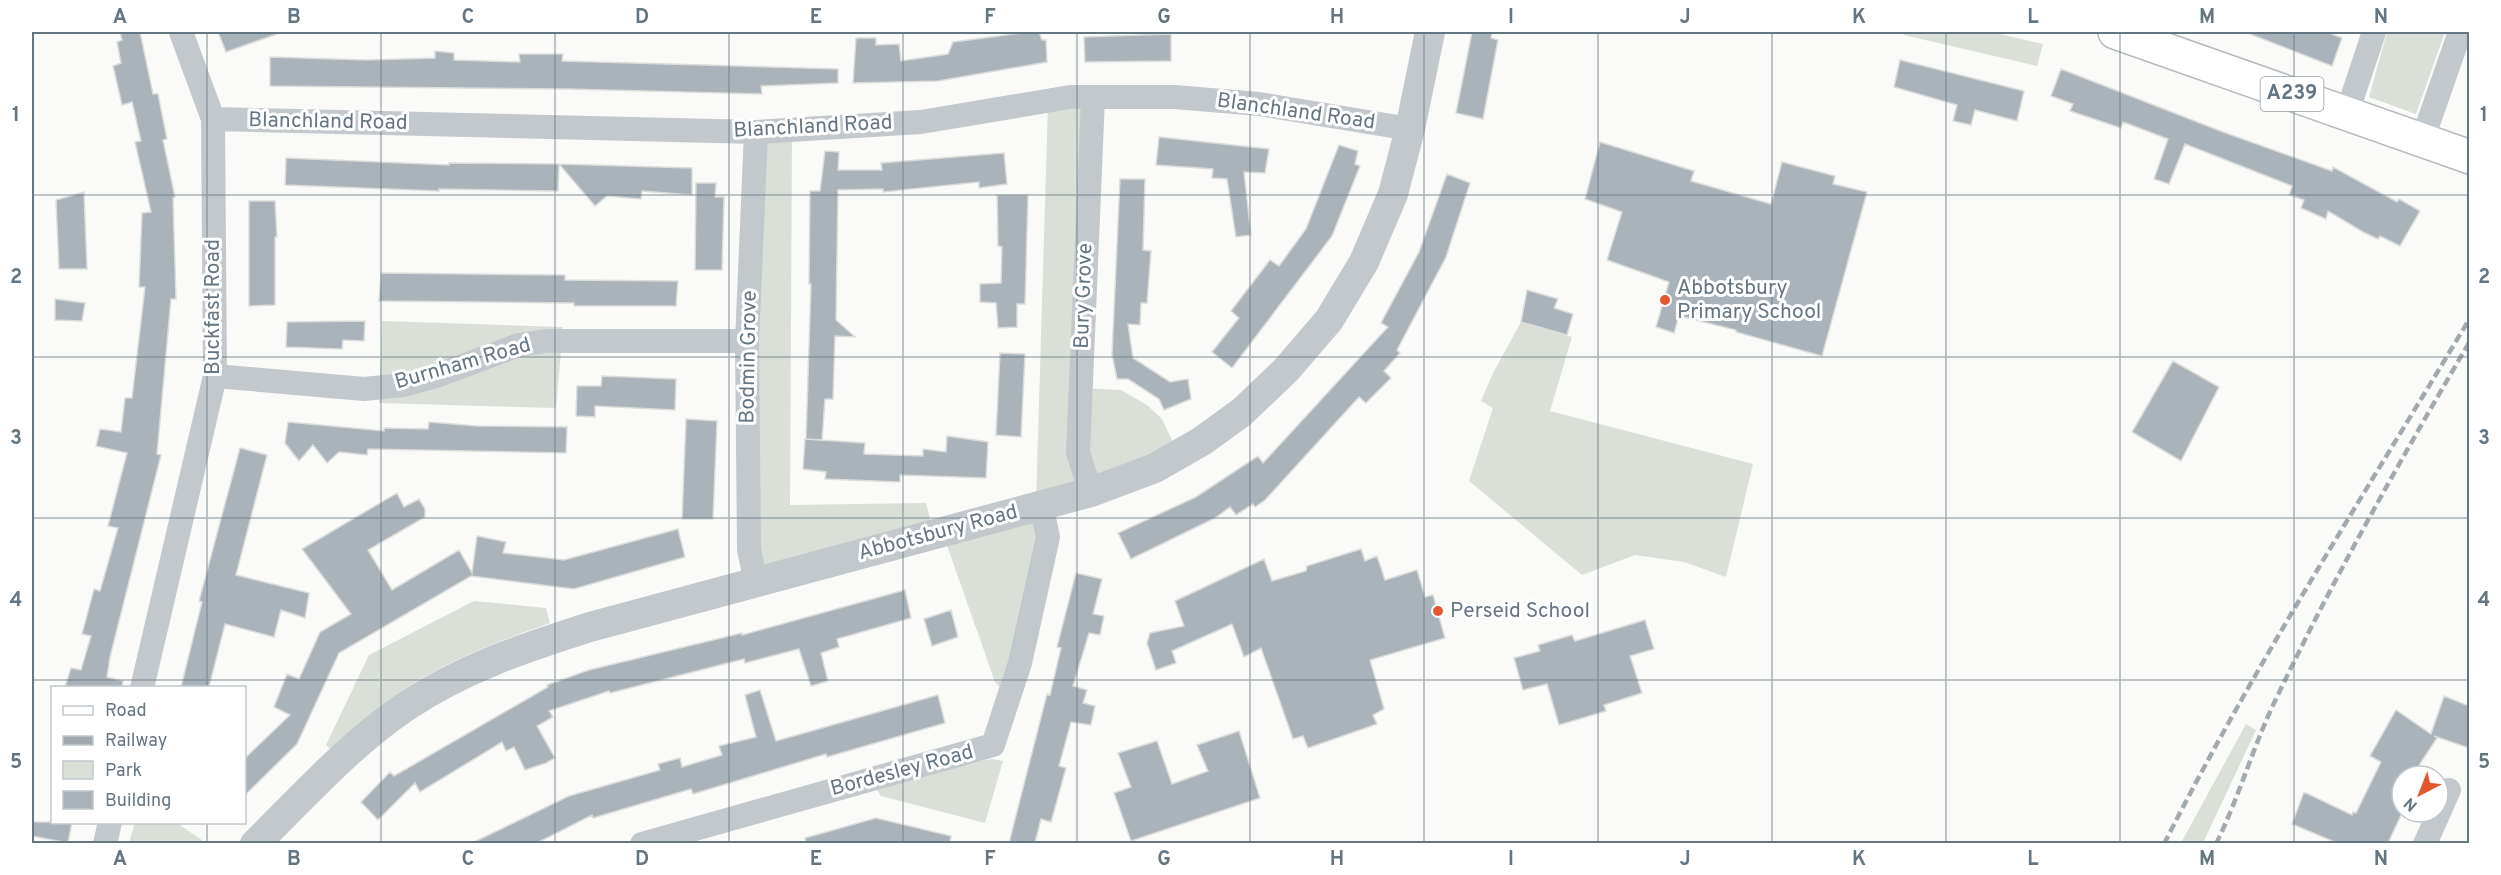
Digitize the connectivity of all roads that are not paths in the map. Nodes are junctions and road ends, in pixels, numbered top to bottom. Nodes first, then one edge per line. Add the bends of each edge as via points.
1 (181, 32) edge
2 (1430, 32) edge
3 (2115, 32) edge
4 (2374, 32) edge
5 (2460, 32) edge
6 (1093, 98) junction
7 (2347, 113) junction
8 (213, 119) junction
9 (1410, 129) junction
10 (756, 132) junction
11 (2422, 141) junction
12 (2469, 157) edge
13 (747, 341) junction
14 (215, 376) junction
15 (1091, 492) junction
16 (1041, 505) junction
17 (756, 582) junction
18 (142, 686) edge
19 (110, 824) edge
20 (2434, 824) edge
21 (105, 843) edge
22 (255, 843) edge
23 (642, 843) edge
24 (2425, 843) edge

1 - 8 street, Buckfast Road
2 - 9 street, Abbotsbury Road
3 - 7 main road, A239
4 - 7 street
5 - 11 street
6 - 9 street, Blanchland Road via 1259,104
6 - 10 street, Blanchland Road via 1070,97 921,122
6 - 15 street, Bury Grove via 1078,453
7 - 11 main road, A239
8 - 10 street, Blanchland Road
8 - 14 street, Buckfast Road
9 - 15 street, Abbotsbury Road via 1393,194 1364,262 1329,320 1286,370 1242,412 1202,441 1155,468
10 - 13 street, Bodmin Grove
11 - 12 main road, A239
13 - 14 street, Burnham Road via 546,341 519,345 404,385 364,389
13 - 17 street, Bodmin Grove via 749,550
14 - 18 street, Buckfast Road
15 - 16 street, Abbotsbury Road
16 - 17 street, Abbotsbury Road
16 - 23 street, Bordesley Road via 1048,537 1020,663 993,745
17 - 22 street, Abbotsbury Road via 590,627 508,653 459,676 405,707 347,753
19 - 21 street
20 - 24 street

